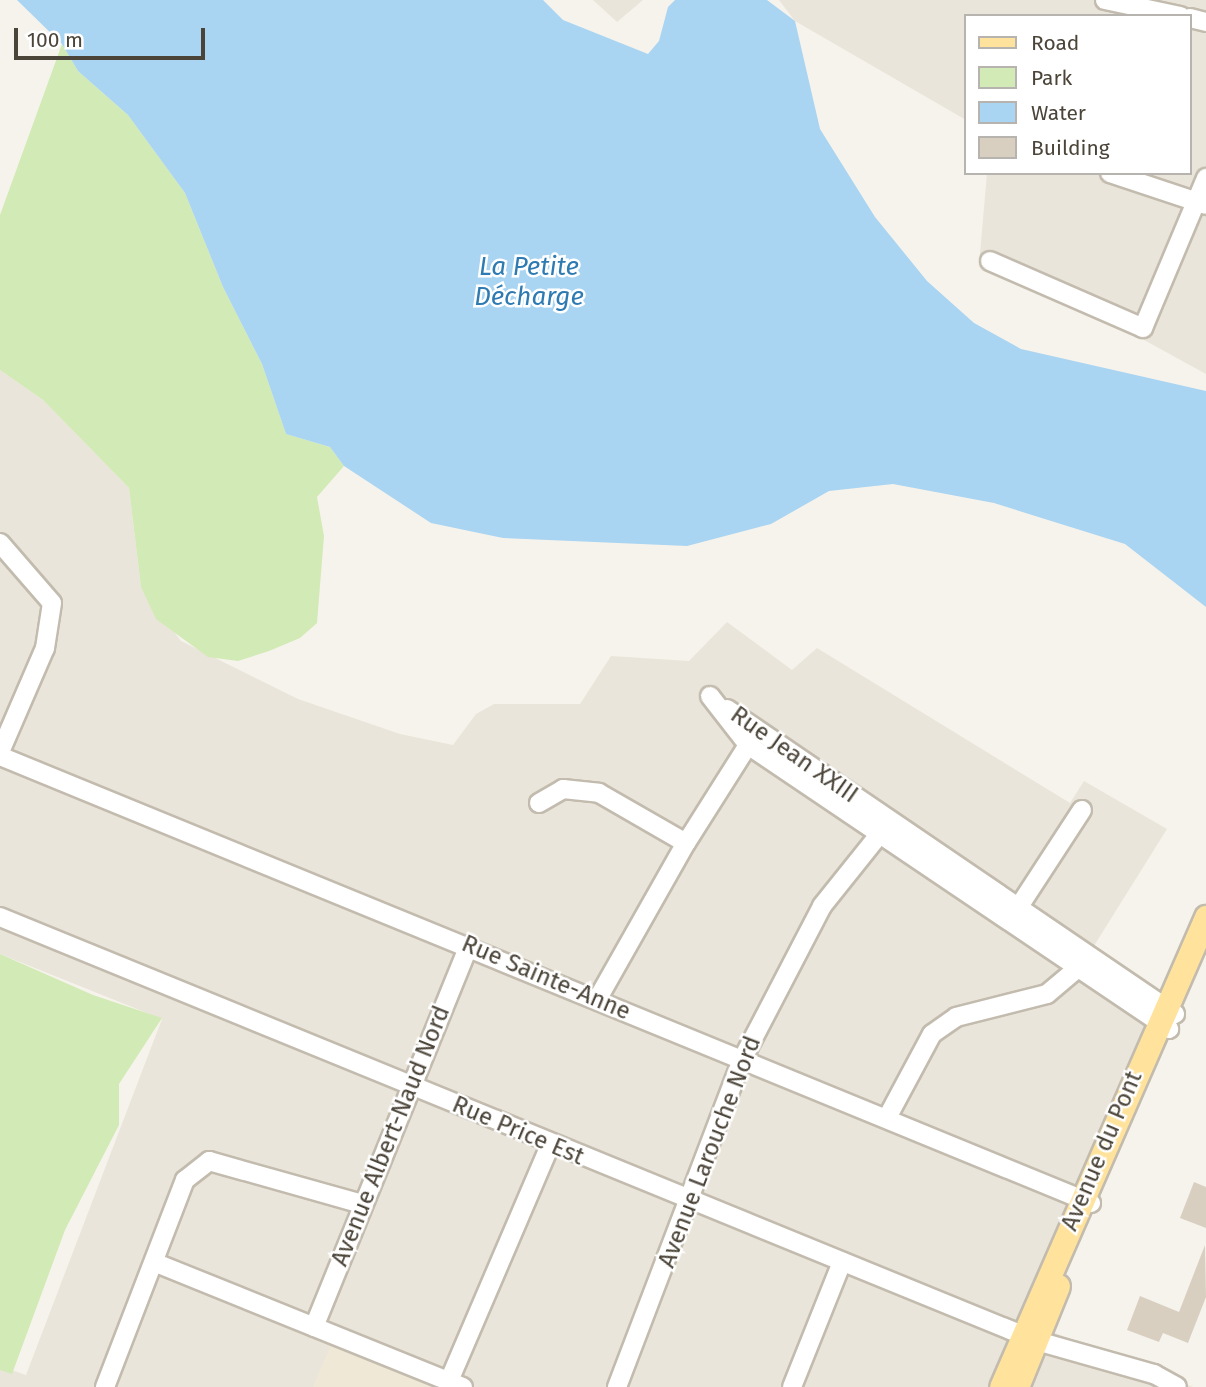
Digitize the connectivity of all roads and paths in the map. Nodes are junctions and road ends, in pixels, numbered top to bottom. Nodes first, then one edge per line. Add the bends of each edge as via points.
1 (1105, 0) edge
2 (1173, 9) edge
3 (1116, 175) edge
4 (1206, 178) edge
5 (1201, 204) edge
6 (990, 261) dead end
7 (0, 543) edge
8 (748, 746) junction
9 (0, 754) edge
10 (539, 803) dead end
11 (1082, 810) dead end
12 (885, 829) junction
13 (686, 843) junction
14 (1018, 908) junction
15 (0, 917) edge
16 (1206, 917) edge
17 (1206, 944) edge
18 (468, 945) junction
19 (1077, 969) junction
20 (597, 1000) junction
21 (1167, 1018) junction
22 (742, 1060) junction
23 (409, 1085) junction
24 (888, 1116) junction
25 (550, 1145) junction
26 (692, 1200) junction
27 (1086, 1201) junction
28 (362, 1204) junction
29 (842, 1262) junction
30 (156, 1264) junction
31 (314, 1327) junction
32 (1029, 1337) junction
33 (456, 1384) edge
34 (105, 1387) edge
35 (617, 1387) edge
36 (792, 1387) edge
37 (1001, 1387) edge
38 (1017, 1387) edge
39 (1177, 1387) edge

1 - 2 street
3 - 5 street
4 - 5 street
5 - 6 street via 1143,328
7 - 9 street via 52,603 45,648
8 - 12 street, Rue Jean XXIII
8 - 12 street, Rue Jean XXIII via 710,696
8 - 13 street
9 - 18 street, Rue Sainte-Anne
10 - 13 street via 563,789 599,793
11 - 14 street
12 - 14 street, Rue Jean XXIII
12 - 19 street, Rue Jean XXIII
12 - 22 street, Avenue Larouche Nord via 822,906
13 - 20 street
14 - 21 street, Rue Jean XXIII
15 - 23 street, Rue Price Est
16 - 21 main road, Avenue du Pont
17 - 21 main road, Avenue du Pont
18 - 20 street, Rue Sainte-Anne
18 - 23 street, Avenue Albert-Naud Nord
19 - 21 street, Rue Jean XXIII
19 - 24 street via 1047,994 957,1017 932,1034
20 - 22 street, Rue Sainte-Anne
21 - 27 main road, Avenue du Pont
22 - 24 street, Rue Sainte-Anne
22 - 26 street, Avenue Larouche Nord
23 - 25 street, Rue Price Est
23 - 28 street, Avenue Albert-Naud Nord
24 - 27 street, Rue Sainte-Anne
25 - 26 street, Rue Price Est
25 - 33 street
26 - 29 street, Rue Price Est
26 - 35 street, Avenue Larouche Nord
27 - 32 main road, Avenue du Pont
28 - 30 street via 209,1161 185,1180
28 - 31 street, Avenue Albert-Naud Nord
29 - 32 street, Rue Price Est
29 - 36 street
30 - 31 street
30 - 34 street
31 - 33 street
32 - 37 main road, Avenue du Pont
32 - 38 main road, Avenue du Pont
32 - 39 street, Rue Price Est via 1154,1374

